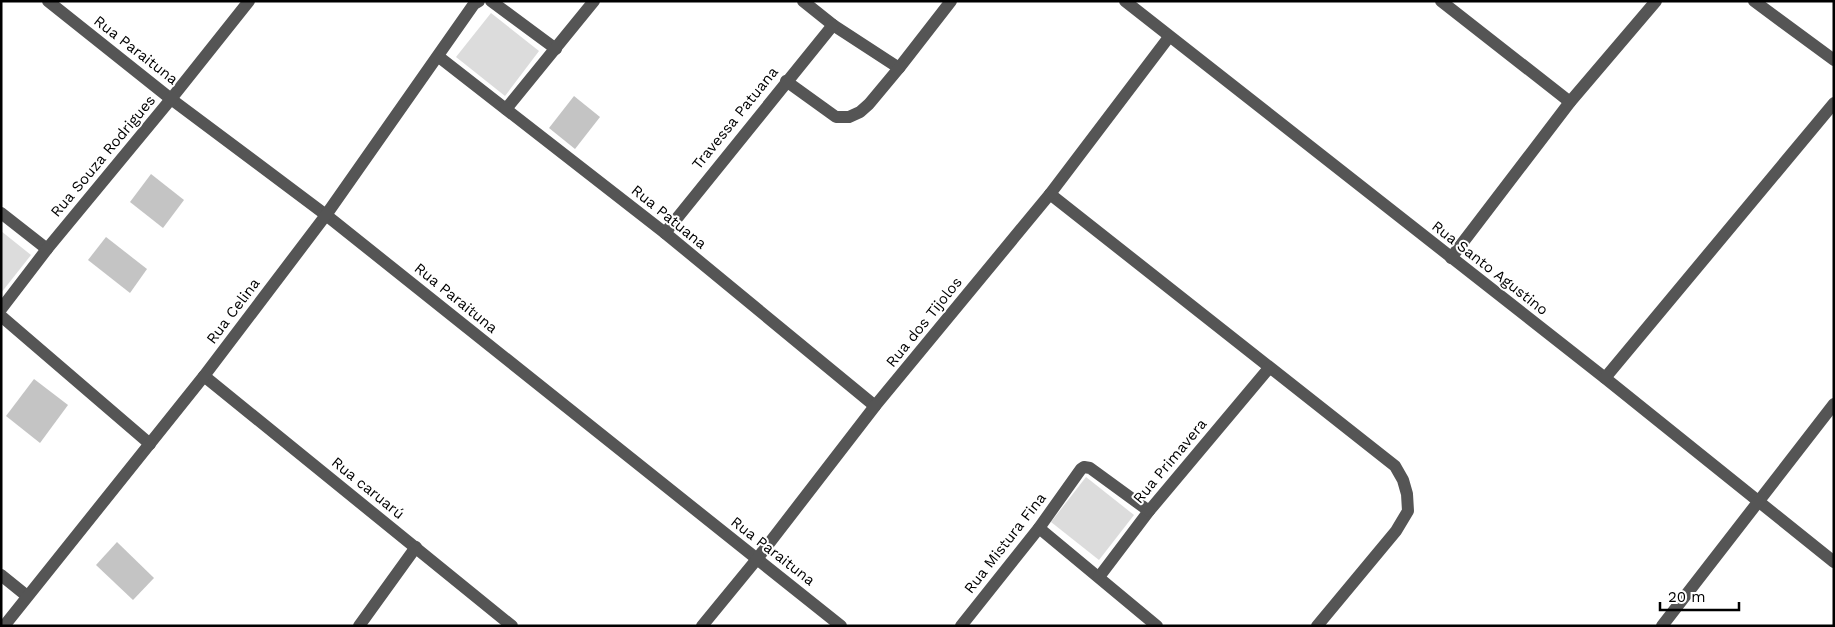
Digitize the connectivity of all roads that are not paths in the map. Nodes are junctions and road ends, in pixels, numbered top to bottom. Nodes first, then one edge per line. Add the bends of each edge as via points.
1 (48, 1) edge
2 (249, 1) edge
3 (491, 1) edge
4 (594, 1) edge
5 (803, 1) edge
6 (951, 1) edge
7 (1125, 1) edge
8 (1441, 1) edge
9 (1656, 1) edge
10 (1754, 1) edge
11 (477, 3) edge
12 (833, 25) junction
13 (1169, 37) junction
14 (556, 49) junction
15 (439, 57) junction
16 (1834, 60) edge
17 (899, 68) junction
18 (786, 81) junction
19 (172, 99) junction
20 (1570, 102) junction
21 (1834, 103) edge
22 (506, 109) junction
23 (1050, 194) junction
24 (1, 213) edge
25 (326, 215) junction
26 (665, 233) junction
27 (47, 249) junction
28 (1451, 258) junction
29 (1, 309) edge
30 (1, 316) edge
31 (1269, 368) junction
32 (204, 376) junction
33 (1605, 378) junction
34 (1834, 404) edge
35 (875, 406) junction
36 (150, 444) junction
37 (1758, 502) junction
38 (1149, 510) junction
39 (1039, 528) junction
40 (416, 548) junction
41 (757, 559) junction
42 (1834, 562) edge
43 (1, 575) edge
44 (1098, 577) junction
45 (27, 596) junction
46 (4, 626) edge
47 (359, 626) edge
48 (512, 626) edge
49 (702, 626) edge
50 (841, 626) edge
51 (961, 626) edge
52 (1158, 626) edge
53 (1317, 626) edge
54 (1662, 626) edge

1 - 19 street, Rua Paraituna
2 - 19 street, Rua Souza Rodrigues
3 - 14 street
4 - 14 street
5 - 12 street
6 - 17 street
7 - 13 street, Rua Santo Agustino
8 - 20 street
9 - 20 street
10 - 16 street
11 - 15 street, Rua Celina
12 - 17 street
12 - 18 street, Travessa Patuana
13 - 23 street, Rua dos Tijolos
13 - 28 street, Rua Santo Agustino
14 - 22 street
15 - 22 street, Rua Patuana
15 - 25 street, Rua Celina
17 - 18 street via 869,104 849,117 836,117
18 - 26 street, Travessa Patuana
19 - 25 street, Rua Paraituna
19 - 27 street, Rua Souza Rodrigues
20 - 28 street
21 - 33 street
22 - 26 street, Rua Patuana
23 - 31 street
23 - 35 street, Rua dos Tijolos
24 - 27 street
25 - 32 street, Rua Celina
25 - 41 street, Rua Paraituna
26 - 35 street, Rua Patuana
27 - 29 street, Rua Souza Rodrigues
28 - 33 street, Rua Santo Agustino
30 - 36 street
31 - 38 street, Rua Primavera
31 - 53 street via 1395,466 1407,494 1408,511 1396,531
32 - 36 street, Rua Celina
32 - 40 street, Rua caruarú
33 - 37 street, Rua Santo Agustino
34 - 37 street
35 - 41 street, Rua dos Tijolos
36 - 45 street, Rua Celina
37 - 42 street, Rua Santo Agustino
37 - 54 street
38 - 39 street, Rua Mistura Fina via 1084,467
38 - 44 street, Rua Primavera
39 - 44 street
39 - 51 street, Rua Mistura Fina
40 - 47 street
40 - 48 street, Rua caruarú
41 - 49 street, Rua dos Tijolos
41 - 50 street, Rua Paraituna
43 - 45 street
44 - 52 street
45 - 46 street, Rua Celina

